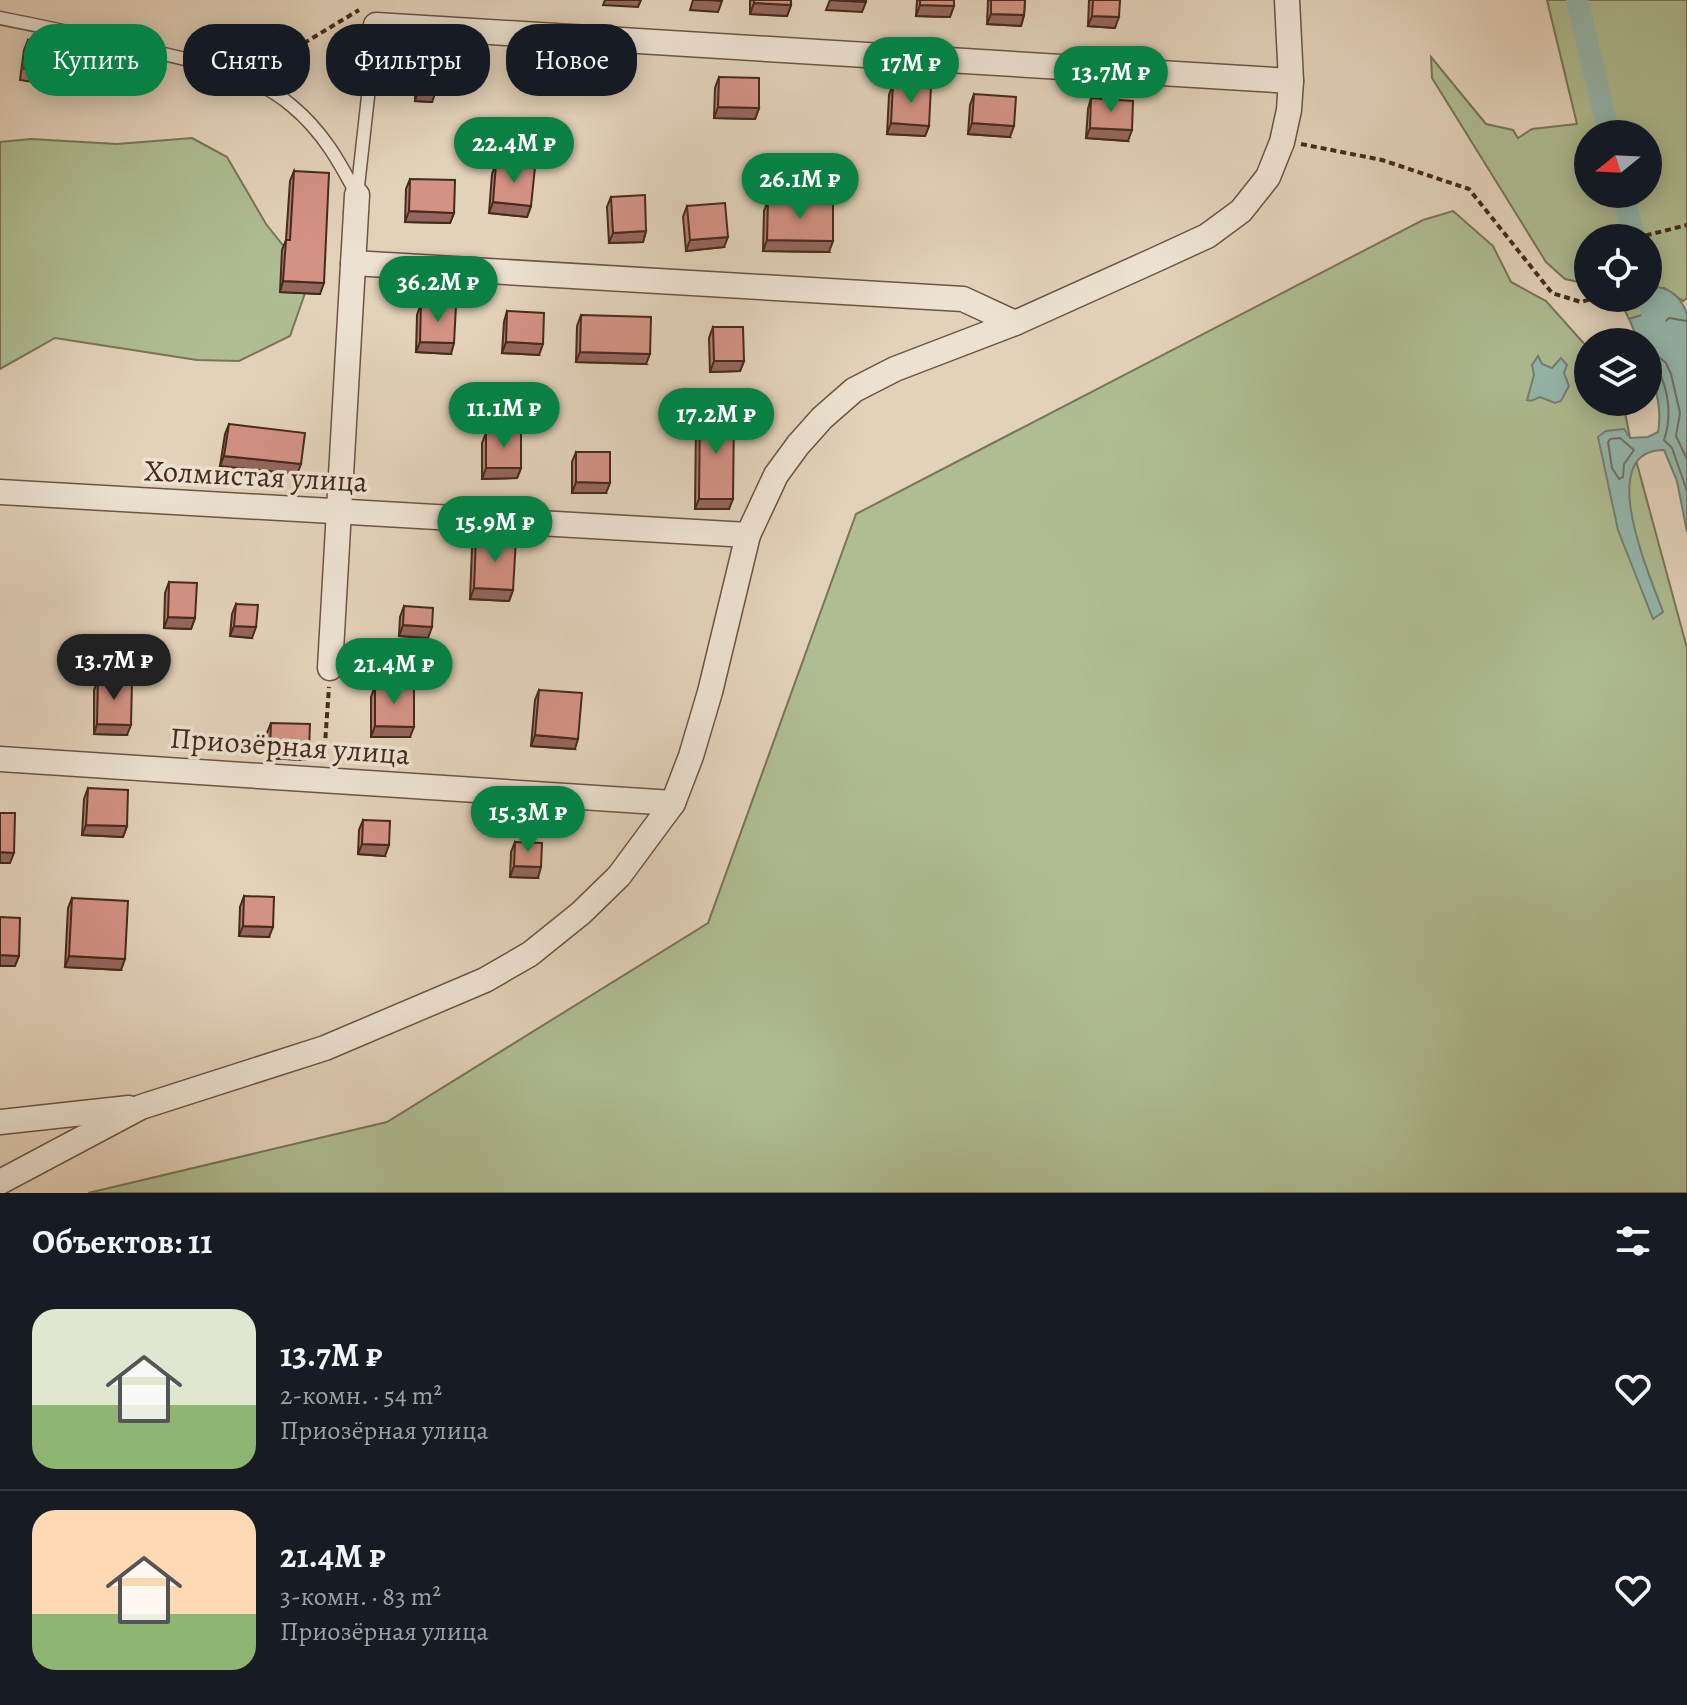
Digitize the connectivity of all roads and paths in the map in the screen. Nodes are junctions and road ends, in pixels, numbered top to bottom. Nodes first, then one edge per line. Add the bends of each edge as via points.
1 (1287, 0) edge
2 (369, 16) junction
3 (0, 18) edge
4 (310, 46) edge
5 (183, 58) edge
6 (1291, 81) junction
7 (278, 96) edge
8 (1282, 142) junction
9 (357, 195) junction
10 (1687, 225) edge
11 (1662, 231) edge
12 (353, 263) junction
13 (1574, 300) edge
14 (1015, 323) junction
15 (0, 492) edge
16 (339, 513) junction
17 (748, 535) junction
18 (330, 668) joint
19 (0, 759) edge
20 (323, 780) junction
21 (673, 803) junction
22 (141, 1107) junction
23 (0, 1122) edge
24 (0, 1182) edge

1 - 6 street
2 - 4 path
2 - 6 street
2 - 9 lane
3 - 5 lane
6 - 8 street
7 - 9 lane via 330,145
8 - 13 path via 1382,160 1469,189 1552,293
8 - 14 street via 1268,177 1241,211 1207,236
9 - 12 street
10 - 11 path
12 - 14 street via 963,299
12 - 16 street
14 - 17 street via 854,390 822,418 776,475
15 - 16 street, Холмистая улица
16 - 17 street, Холмистая улица
16 - 18 street
17 - 21 street via 710,692
18 - 20 path
19 - 20 street, Приозёрная улица
20 - 21 street, Приозёрная улица
21 - 22 street via 619,876 581,913 496,974 325,1048
22 - 23 street
22 - 24 street

